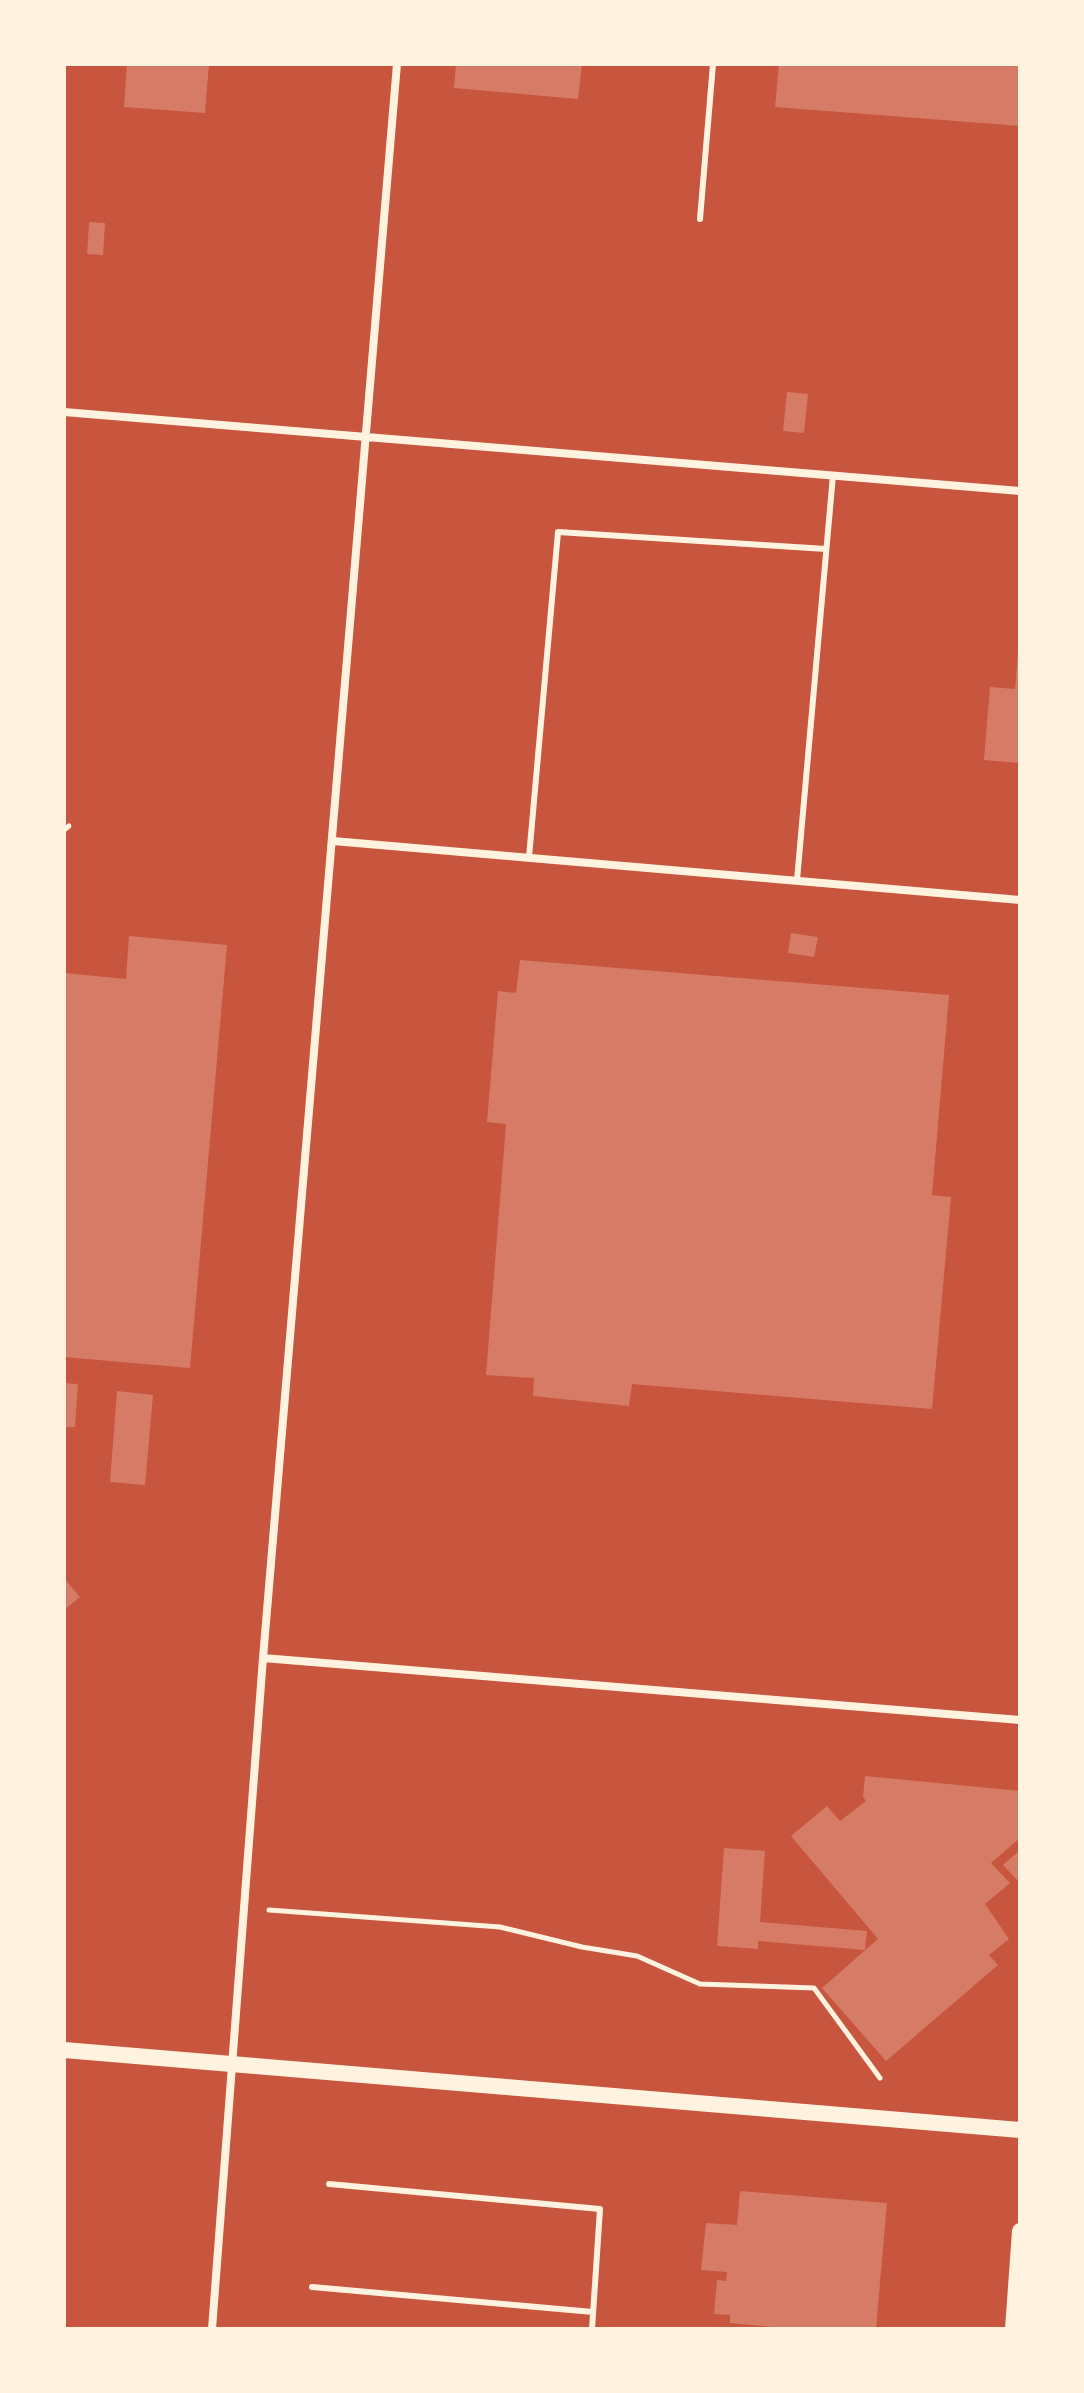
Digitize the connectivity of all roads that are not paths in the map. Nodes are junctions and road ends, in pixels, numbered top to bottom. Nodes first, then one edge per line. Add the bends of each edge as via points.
1 (397, 64) edge
2 (713, 64) edge
3 (700, 219) dead end
4 (64, 412) edge
5 (366, 437) junction
6 (833, 475) junction
7 (1020, 491) edge
8 (826, 549) junction
9 (333, 841) junction
10 (529, 857) junction
11 (797, 880) junction
12 (1020, 900) edge
13 (263, 1658) junction
14 (1020, 1720) edge
15 (64, 2050) edge
16 (233, 2065) junction
17 (1020, 2130) edge
18 (329, 2184) dead end
19 (1020, 2231) edge
20 (312, 2287) dead end
21 (593, 2312) junction
22 (212, 2329) edge
23 (592, 2329) edge
24 (1013, 2329) edge

1 - 5 street
2 - 3 lane
4 - 5 street
5 - 6 street
5 - 9 street
6 - 7 street
6 - 8 lane
8 - 10 lane via 558,532
8 - 11 lane
9 - 10 street
9 - 13 street
10 - 11 street
11 - 12 street
13 - 14 street
13 - 16 street
15 - 16 main road
16 - 17 main road
16 - 22 street
18 - 21 lane via 600,2209
19 - 24 main road
20 - 21 lane
21 - 23 lane

